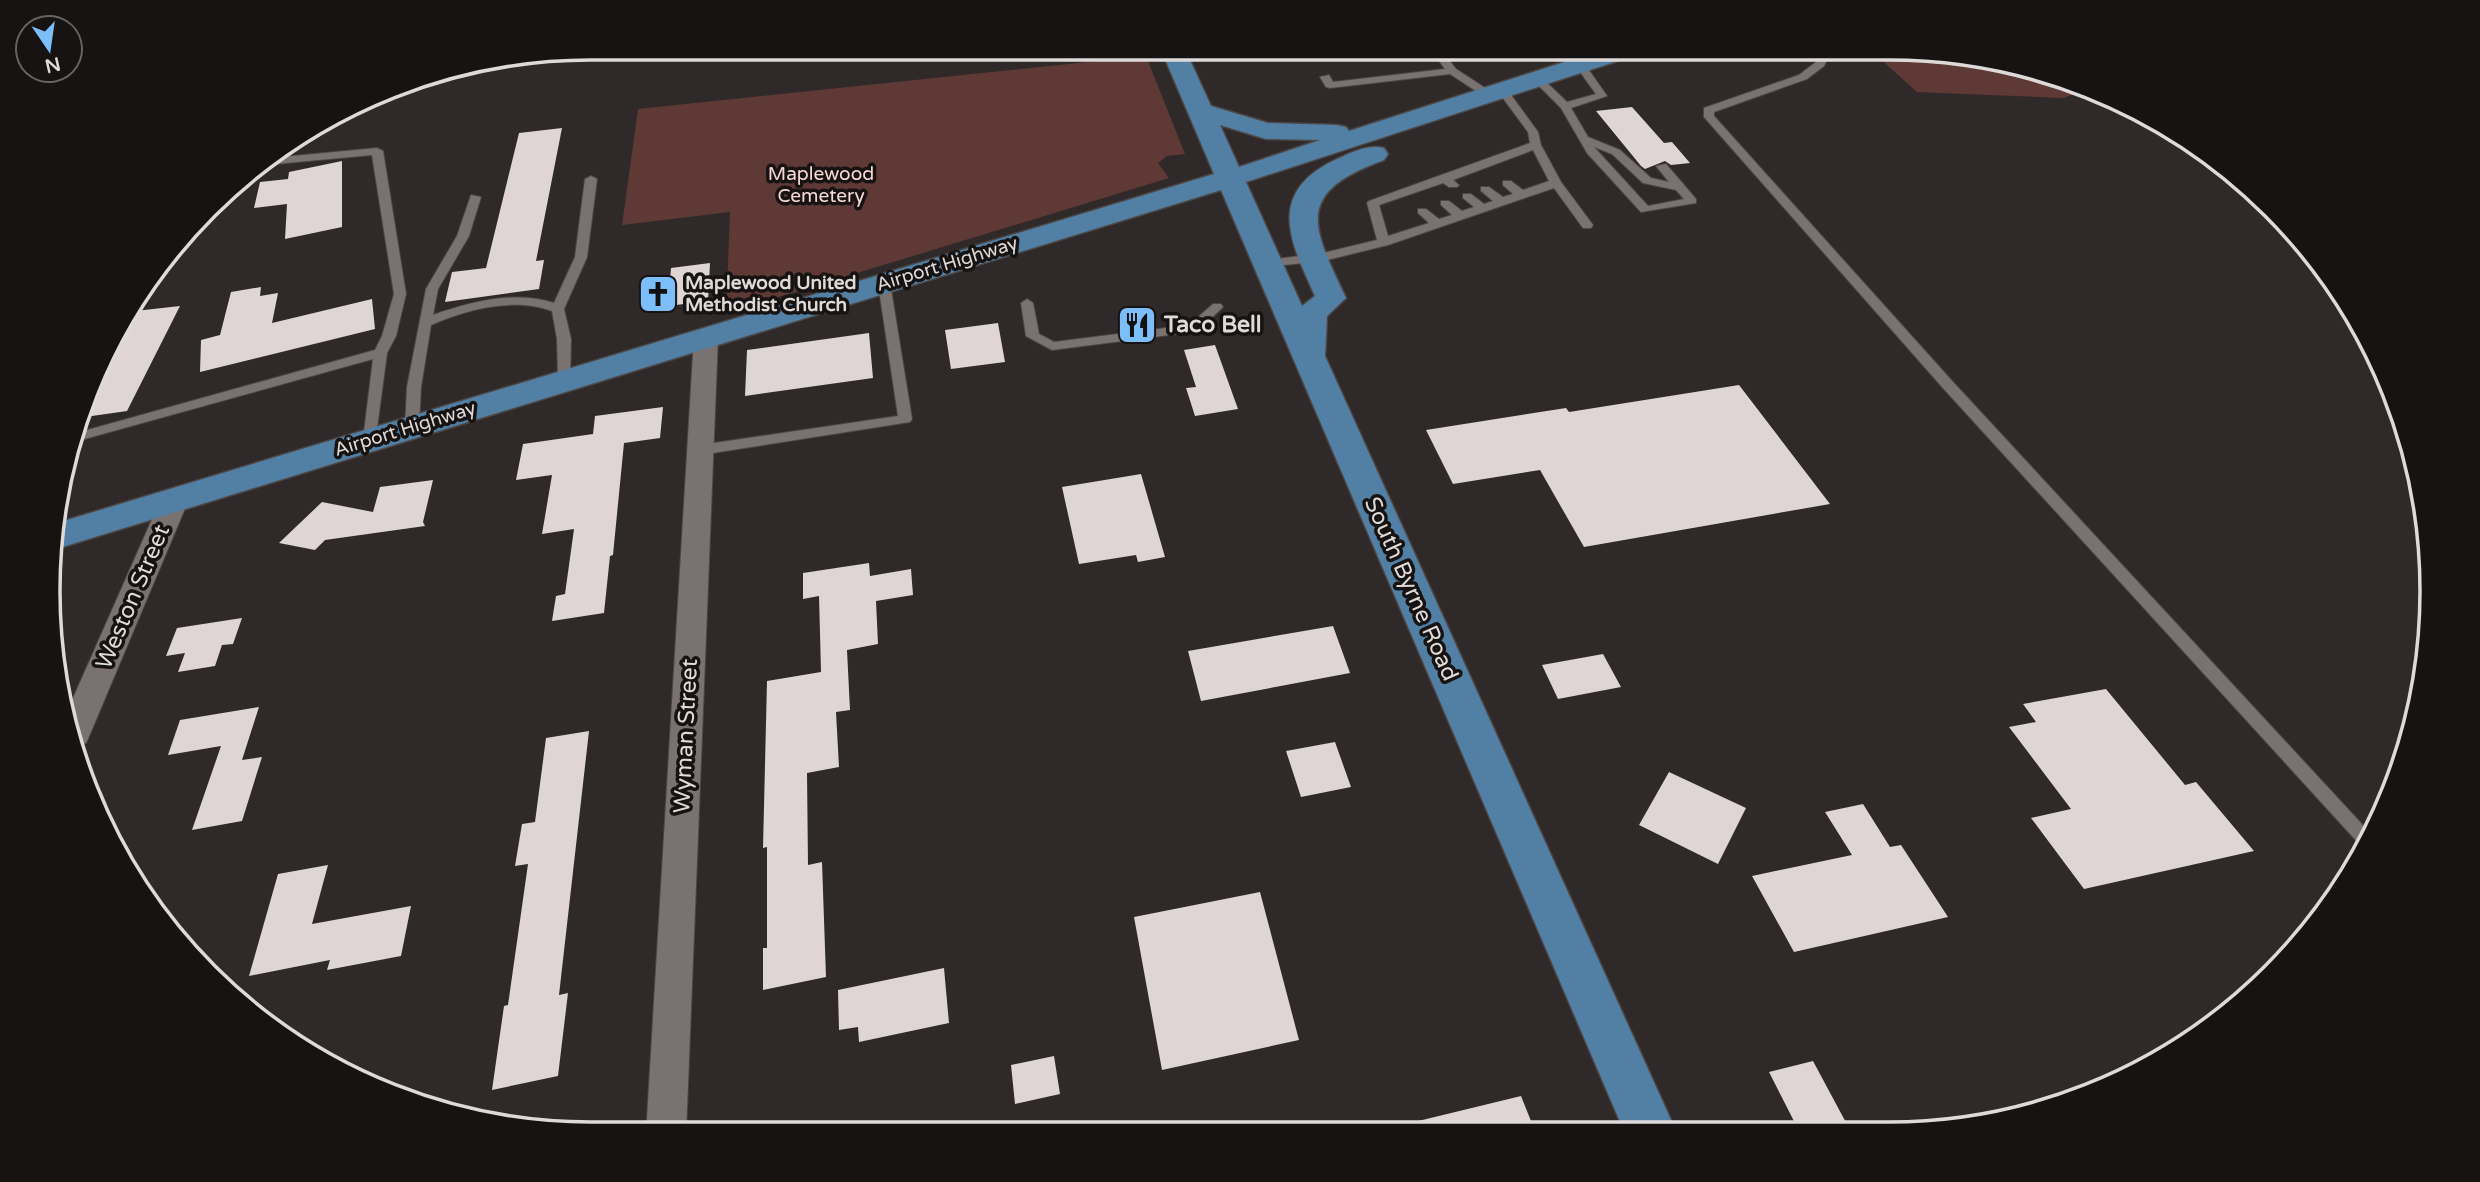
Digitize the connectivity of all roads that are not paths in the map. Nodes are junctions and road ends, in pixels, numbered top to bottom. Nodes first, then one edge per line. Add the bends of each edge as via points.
1 (1178, 60) edge
2 (1444, 60) edge
3 (1596, 60) edge
4 (1822, 60) edge
5 (1410, 61) edge
6 (1580, 65) junction
7 (1452, 71) junction
8 (1325, 76) dead end
9 (1537, 79) junction
10 (1496, 93) junction
11 (1565, 106) junction
12 (1201, 111) junction
13 (1370, 133) junction
14 (1584, 139) junction
15 (1536, 145) junction
16 (279, 161) edge
17 (1662, 166) dead end
18 (1231, 178) junction
19 (591, 179) dead end
20 (1507, 183) dead end
21 (1556, 183) junction
22 (1680, 187) junction
23 (1485, 189) dead end
24 (1521, 195) junction
25 (1467, 196) dead end
26 (475, 197) dead end
27 (1502, 202) junction
28 (1445, 203) dead end
29 (1483, 209) junction
30 (1422, 211) dead end
31 (1461, 216) junction
32 (1437, 224) junction
33 (1587, 225) dead end
34 (1384, 242) junction
35 (1314, 258) junction
36 (1269, 264) junction
37 (884, 283) junction
38 (1027, 303) dead end
39 (1217, 307) dead end
40 (558, 309) junction
41 (425, 323) junction
42 (706, 337) junction
43 (380, 353) junction
44 (1309, 356) junction
45 (565, 380) junction
46 (412, 427) junction
47 (83, 436) edge
48 (370, 440) junction
49 (700, 450) junction
50 (176, 499) junction
51 (63, 534) edge
52 (77, 726) edge
53 (2361, 835) edge
54 (667, 1122) edge
55 (1646, 1122) edge

1 - 12 main road, South Byrne Road
2 - 7 lane
3 - 6 main road, Airport Highway
4 - 53 lane via 1804,77 1708,110 1709,117
5 - 7 lane
5 - 8 lane via 1392,73 1330,85
6 - 9 main road, Airport Highway
6 - 11 lane via 1605,99
7 - 10 lane
9 - 10 main road, Airport Highway
9 - 11 lane
10 - 13 main road, Airport Highway
10 - 15 lane via 1533,132
10 - 35 main road via 1453,124 1346,163 1319,181 1308,198 1303,219 1306,243
11 - 14 lane
12 - 13 main road via 1266,131
12 - 18 main road, South Byrne Road
13 - 18 main road, Airport Highway
14 - 22 lane via 1616,152 1647,181
14 - 22 lane via 1645,210 1692,201
15 - 21 lane
15 - 34 lane via 1488,169 1373,203
16 - 43 lane via 377,151 400,294 390,335
17 - 22 lane
18 - 36 main road, South Byrne Road
18 - 37 main road, Airport Highway
19 - 40 lane via 581,257
20 - 24 lane
21 - 24 lane
21 - 33 lane
23 - 27 lane
24 - 27 lane
25 - 29 lane
26 - 41 lane via 463,236 432,289
27 - 29 lane
28 - 31 lane
29 - 31 lane
30 - 32 lane
31 - 32 lane
32 - 34 lane
34 - 35 lane
35 - 36 lane
35 - 44 main road via 1331,298 1311,313
36 - 44 main road, South Byrne Road
37 - 42 main road, Airport Highway
37 - 49 lane via 905,419
38 - 39 lane via 1033,336 1052,346 1193,328
40 - 41 lane via 545,302 498,304 447,312
40 - 45 lane
41 - 46 lane
42 - 45 main road, Airport Highway
42 - 49 street, Wyman Street
43 - 47 lane
43 - 48 lane
44 - 55 main road, South Byrne Road
45 - 46 main road, Airport Highway
46 - 48 main road, Airport Highway
48 - 50 main road, Airport Highway
49 - 54 street, Wyman Street
50 - 51 main road, Airport Highway
50 - 52 street, Weston Street

